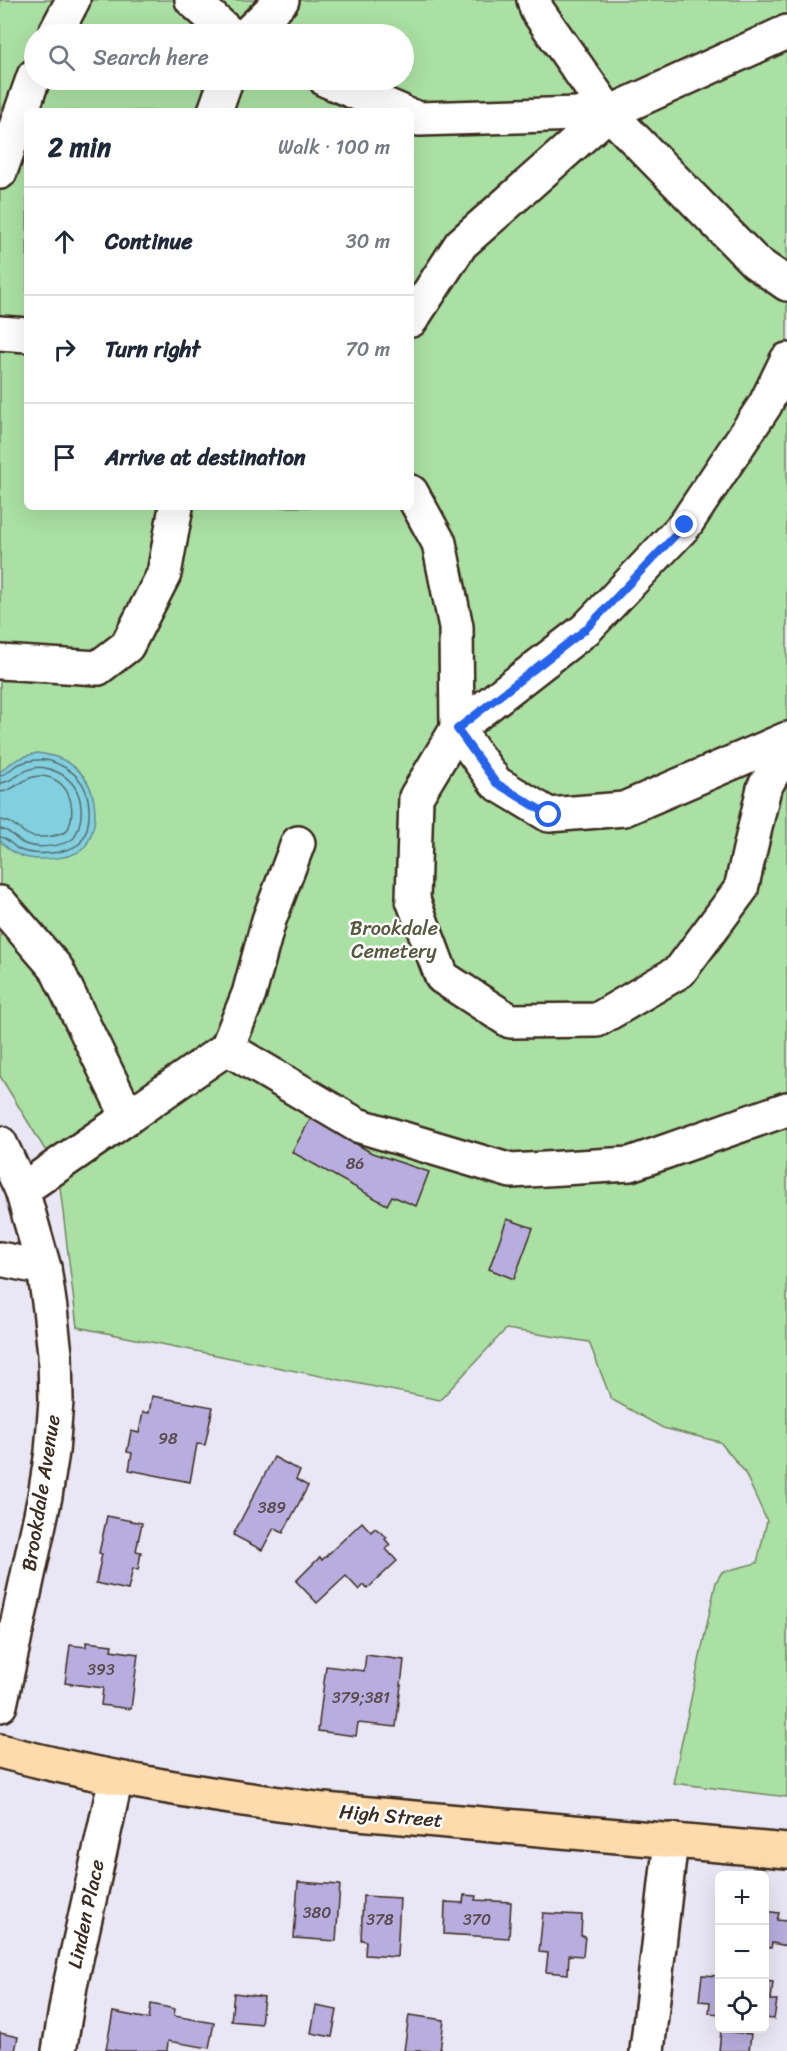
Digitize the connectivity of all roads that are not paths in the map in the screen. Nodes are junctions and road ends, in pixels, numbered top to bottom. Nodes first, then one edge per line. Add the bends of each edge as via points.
1 (73, 0) edge
2 (192, 0) edge
3 (282, 0) edge
4 (534, 0) edge
5 (60, 24) edge
6 (219, 24) edge
7 (258, 24) edge
8 (787, 32) edge
9 (29, 90) edge
10 (222, 90) edge
11 (350, 90) edge
12 (216, 108) edge
13 (393, 108) edge
14 (609, 113) junction
15 (414, 117) edge
16 (0, 172) edge
17 (787, 284) edge
18 (414, 315) edge
19 (0, 333) edge
20 (24, 335) edge
21 (787, 360) edge
22 (414, 497) edge
23 (175, 510) edge
24 (0, 662) edge
25 (457, 729) junction
26 (787, 739) edge
27 (787, 749) edge
28 (298, 843) dead end
29 (0, 903) edge
30 (226, 1048) junction
31 (787, 1108) edge
32 (128, 1117) junction
33 (0, 1143) edge
34 (22, 1190) junction
35 (0, 1259) edge
36 (44, 1268) junction
37 (0, 1705) edge
38 (0, 1751) edge
39 (116, 1778) junction
40 (672, 1840) junction
41 (787, 1851) edge
42 (59, 2051) edge
43 (646, 2051) edge

1 - 5 street
2 - 6 street
3 - 7 street
4 - 14 street via 537,10
8 - 14 street
9 - 16 street
10 - 12 street
11 - 13 street
14 - 15 street
14 - 17 street via 755,262
14 - 18 street via 461,244
19 - 20 street
21 - 25 street via 765,405 685,525 586,629
22 - 25 street via 439,543 456,627
23 - 24 street via 164,573 128,646 98,668
25 - 26 street via 496,783 549,815 624,809
25 - 27 street via 416,798 413,900 442,977 510,1022 597,1020 680,971 741,889 764,788
28 - 30 street via 269,920 249,994
29 - 32 street via 56,968
30 - 31 street via 357,1125 511,1171 630,1164
30 - 32 street
32 - 34 street
33 - 34 street, Brookdale Avenue
34 - 36 street, Brookdale Avenue
35 - 36 street
36 - 37 street, Brookdale Avenue via 55,1354 52,1452
38 - 39 main road, High Street
39 - 40 main road, High Street via 324,1810
39 - 42 street, Linden Place
40 - 41 main road, High Street
40 - 43 street

